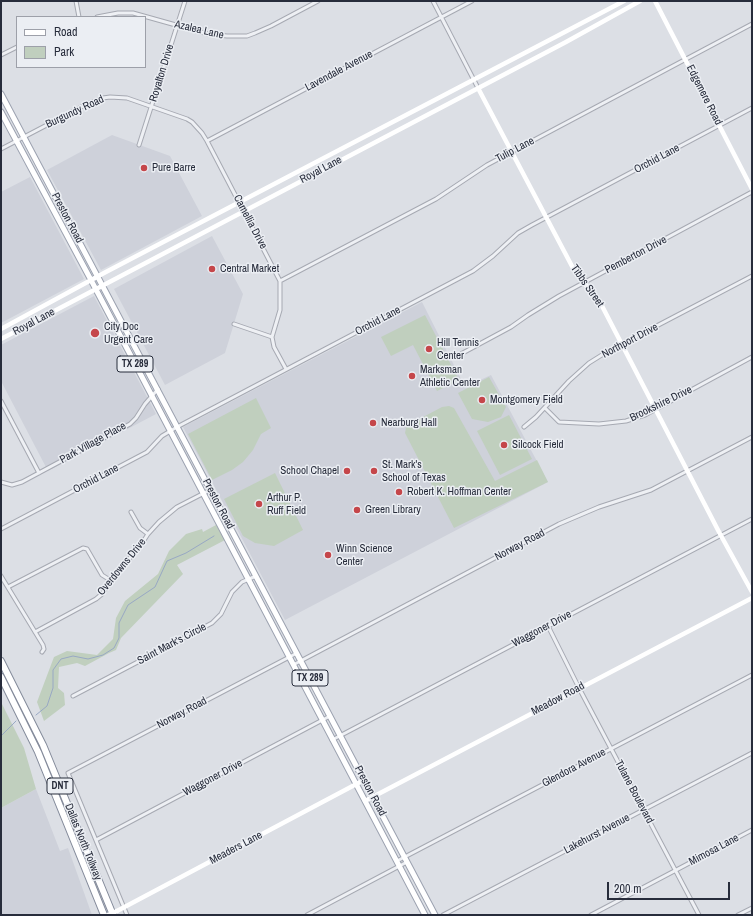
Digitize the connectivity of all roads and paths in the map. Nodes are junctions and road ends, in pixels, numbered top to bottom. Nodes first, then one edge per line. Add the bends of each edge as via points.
1 (76, 1) edge
2 (185, 1) edge
3 (318, 1) edge
4 (433, 1) edge
5 (472, 1) edge
6 (624, 1) edge
7 (640, 1) edge
8 (655, 1) edge
9 (79, 16) edge
10 (102, 16) edge
11 (146, 16) edge
12 (146, 16) edge
13 (441, 17) junction
14 (752, 24) edge
15 (176, 25) junction
16 (561, 34) junction
17 (566, 42) junction
18 (16, 48) edge
19 (1, 55) edge
20 (686, 59) junction
21 (474, 80) junction
22 (478, 88) junction
23 (1, 94) edge
24 (152, 107) junction
25 (752, 108) edge
26 (1, 112) edge
27 (720, 126) junction
28 (24, 137) junction
29 (16, 141) junction
30 (207, 141) junction
31 (352, 144) junction
32 (139, 145) dead end
33 (1, 149) edge
34 (356, 152) junction
35 (512, 152) junction
36 (44, 175) junction
37 (36, 178) junction
38 (752, 188) edge
39 (752, 192) edge
40 (240, 203) junction
41 (60, 205) junction
42 (53, 210) junction
43 (244, 211) junction
44 (547, 217) junction
45 (752, 276) edge
46 (98, 277) junction
47 (91, 280) junction
48 (280, 281) junction
49 (584, 282) junction
50 (102, 285) junction
51 (96, 289) junction
52 (36, 310) junction
53 (41, 318) junction
54 (18, 320) junction
55 (234, 324) dead end
56 (22, 328) junction
57 (1, 329) edge
58 (272, 337) junction
59 (1, 339) edge
60 (622, 344) junction
61 (137, 350) junction
62 (130, 354) junction
63 (459, 355) dead end
64 (141, 357) junction
65 (752, 357) edge
66 (133, 360) junction
67 (286, 369) junction
68 (158, 389) junction
69 (152, 396) junction
70 (1, 401) edge
71 (545, 408) junction
72 (655, 409) junction
73 (177, 427) junction
74 (524, 427) dead end
75 (170, 431) junction
76 (752, 437) edge
77 (688, 471) junction
78 (39, 473) junction
79 (1, 483) edge
80 (209, 487) junction
81 (203, 493) junction
82 (131, 512) dead end
83 (752, 519) edge
84 (1, 529) edge
85 (148, 534) junction
86 (721, 535) junction
87 (1, 576) edge
88 (256, 576) junction
89 (110, 580) junction
90 (248, 580) junction
91 (8, 587) junction
92 (752, 592) edge
93 (752, 598) edge
94 (548, 626) junction
95 (35, 632) junction
96 (42, 652) dead end
97 (297, 653) junction
98 (289, 657) junction
99 (1, 660) edge
100 (301, 660) junction
101 (293, 664) junction
102 (752, 675) edge
103 (1, 677) edge
104 (579, 688) junction
105 (73, 696) dead end
106 (330, 716) junction
107 (322, 720) junction
108 (340, 735) junction
109 (332, 740) junction
110 (611, 749) junction
111 (752, 753) edge
112 (364, 780) junction
113 (356, 785) junction
114 (373, 797) junction
115 (365, 801) junction
116 (643, 809) junction
117 (752, 830) edge
118 (96, 840) junction
119 (406, 859) junction
120 (398, 864) junction
121 (675, 870) junction
122 (123, 907) junction
123 (752, 908) edge
124 (115, 913) edge
125 (104, 915) edge
126 (108, 915) edge
127 (126, 915) edge
128 (307, 915) edge
129 (425, 915) edge
130 (435, 915) edge
131 (443, 915) edge
132 (591, 915) edge
133 (699, 915) edge
134 (738, 915) edge

1 - 9 street
2 - 15 street, Royalton Drive
3 - 15 street, Azalea Lane via 247,36 219,36
4 - 13 street, Tibbs Street
5 - 13 street, Lavendale Avenue
6 - 16 street, Royal Lane
7 - 17 street, Royal Lane
8 - 20 street, Edgemere Road
10 - 11 street, Azalea Lane via 118,13
12 - 15 street, Azalea Lane
13 - 21 street, Tibbs Street
13 - 30 street, Lavendale Avenue
14 - 20 street, Tulip Lane
15 - 24 street, Royalton Drive
16 - 17 street
16 - 21 street, Royal Lane
17 - 22 street, Royal Lane
18 - 19 street
20 - 27 street, Edgemere Road
20 - 35 street, Tulip Lane
21 - 22 street, Tibbs Street
21 - 31 street, Royal Lane
22 - 34 street, Royal Lane
22 - 35 street, Tibbs Street
23 - 28 main road, Preston Road / TX 289
24 - 28 street, Burgundy Road via 117,96 102,98
24 - 30 street, Camellia Drive via 187,119 197,127
24 - 32 street, Royalton Drive
25 - 27 street, Orchid Lane
26 - 29 main road, Preston Road / TX 289
27 - 38 street, Edgemere Road
27 - 44 street, Orchid Lane
28 - 29 street, Burgundy Road
28 - 36 main road, Preston Road / TX 289
29 - 33 street, Burgundy Road
29 - 37 main road, Preston Road / TX 289
30 - 40 street, Camellia Drive
31 - 34 street
31 - 40 street, Royal Lane
34 - 43 street, Royal Lane
35 - 44 street, Tibbs Street
35 - 48 street, Tulip Lane via 477,170 436,199
36 - 37 main road
36 - 41 main road, Preston Road / TX 289
37 - 42 main road, Preston Road / TX 289
39 - 49 street, Pemberton Drive
40 - 43 street, Camellia Drive
40 - 46 street, Royal Lane
41 - 42 main road
41 - 46 main road, Preston Road / TX 289
42 - 47 main road, Preston Road / TX 289
43 - 48 street, Camellia Drive
43 - 50 street, Royal Lane
44 - 49 street, Tibbs Street via 574,270
44 - 67 street, Orchid Lane via 518,233 472,272
45 - 60 street, Northport Drive
46 - 47 street, Royal Lane
46 - 50 main road, Preston Road / TX 289
47 - 51 main road, Preston Road / TX 289
47 - 52 street, Royal Lane
48 - 58 street, Camellia Drive via 280,310
49 - 60 street, Tibbs Street via 601,304
49 - 63 street, Pemberton Drive
50 - 51 street, Royal Lane
50 - 61 main road, Preston Road / TX 289
51 - 53 street, Royal Lane
51 - 62 main road, Preston Road / TX 289
52 - 53 street
52 - 54 street, Royal Lane
53 - 56 street, Royal Lane
54 - 56 street
54 - 57 street, Royal Lane
55 - 58 street
56 - 59 street, Royal Lane
58 - 67 street via 275,351
60 - 71 street, Northport Drive via 589,363
60 - 72 street, Tibbs Street
61 - 62 main road
61 - 64 main road, Preston Road / TX 289
62 - 66 main road, Preston Road / TX 289
64 - 66 main road
64 - 68 main road, Preston Road / TX 289
65 - 72 street, Brookshire Drive
66 - 69 main road, Preston Road / TX 289
67 - 73 street, Orchid Lane
68 - 69 street, Park Village Place
68 - 73 main road, Preston Road / TX 289
69 - 75 main road, Preston Road / TX 289
69 - 78 street, Park Village Place via 134,421
70 - 78 street
71 - 72 street, Brookshire Drive via 559,422 598,424 626,422
71 - 74 street, Northport Drive
72 - 77 street, Tibbs Street
73 - 75 street, Orchid Lane
73 - 80 main road, Preston Road / TX 289
75 - 81 main road, Preston Road / TX 289
75 - 84 street, Orchid Lane via 147,452
76 - 77 street, Norway Road
77 - 86 street, Tibbs Street
77 - 100 street, Norway Road via 651,490 599,507 559,524
78 - 79 street, Park Village Place via 15,485
80 - 81 street, Overdowns Drive
80 - 81 street, Overdowns Drive
80 - 88 main road, Preston Road / TX 289
81 - 85 street, Overdowns Drive via 172,510
81 - 90 main road, Preston Road / TX 289
82 - 85 street via 140,528
83 - 86 street, Waggoner Drive
85 - 89 street, Overdowns Drive
86 - 92 street, Tibbs Street
86 - 94 street, Waggoner Drive
87 - 91 street
88 - 90 street, Saint Mark's Circle
88 - 97 main road, Preston Road / TX 289
89 - 91 street via 102,574 83,548
89 - 95 street, Overdowns Drive via 96,599
90 - 98 main road, Preston Road / TX 289
90 - 105 street, Saint Mark's Circle via 232,592 221,614 212,623
91 - 95 street
93 - 104 street, Meadow Road
94 - 104 street, Tulane Boulevard
94 - 108 street, Waggoner Drive
95 - 96 street via 43,645
97 - 98 street, Norway Road
97 - 100 main road, Preston Road / TX 289
98 - 101 main road, Preston Road / TX 289
98 - 118 street, Norway Road via 68,773
99 - 124 highway, Dallas North Tollway / DNT via 43,745
100 - 101 street, Norway Road
100 - 106 main road, Preston Road / TX 289
101 - 107 main road, Preston Road / TX 289
102 - 110 street, Glendora Avenue
103 - 125 highway, Dallas North Tollway / DNT via 46,772
104 - 110 street, Tulane Boulevard
104 - 114 street, Meadow Road
106 - 107 street, Waggoner Drive
106 - 108 main road, Preston Road / TX 289
107 - 109 main road, Preston Road / TX 289
107 - 118 street, Waggoner Drive
108 - 109 street, Waggoner Drive
108 - 112 main road, Preston Road / TX 289
109 - 113 main road, Preston Road / TX 289
110 - 116 street, Tulane Boulevard
110 - 119 street, Glendora Avenue
111 - 116 street, Lakehurst Avenue
112 - 113 street, Meaders Lane
112 - 114 main road, Preston Road / TX 289
113 - 115 main road, Preston Road / TX 289
113 - 122 street, Meaders Lane
114 - 115 street, Meadow Road
114 - 119 main road, Preston Road / TX 289
115 - 120 main road, Preston Road / TX 289
116 - 121 street, Tulane Boulevard
116 - 131 street, Lakehurst Avenue
117 - 121 street, Mimosa Lane
118 - 122 street
119 - 120 street, Glendora Avenue
119 - 130 main road, Preston Road / TX 289
120 - 128 street, Glendora Avenue
120 - 129 main road, Preston Road / TX 289
121 - 132 street, Mimosa Lane
121 - 133 street, Tulane Boulevard
122 - 124 street, Meaders Lane
122 - 127 street
123 - 134 street
124 - 126 street, Meaders Lane, bridge

